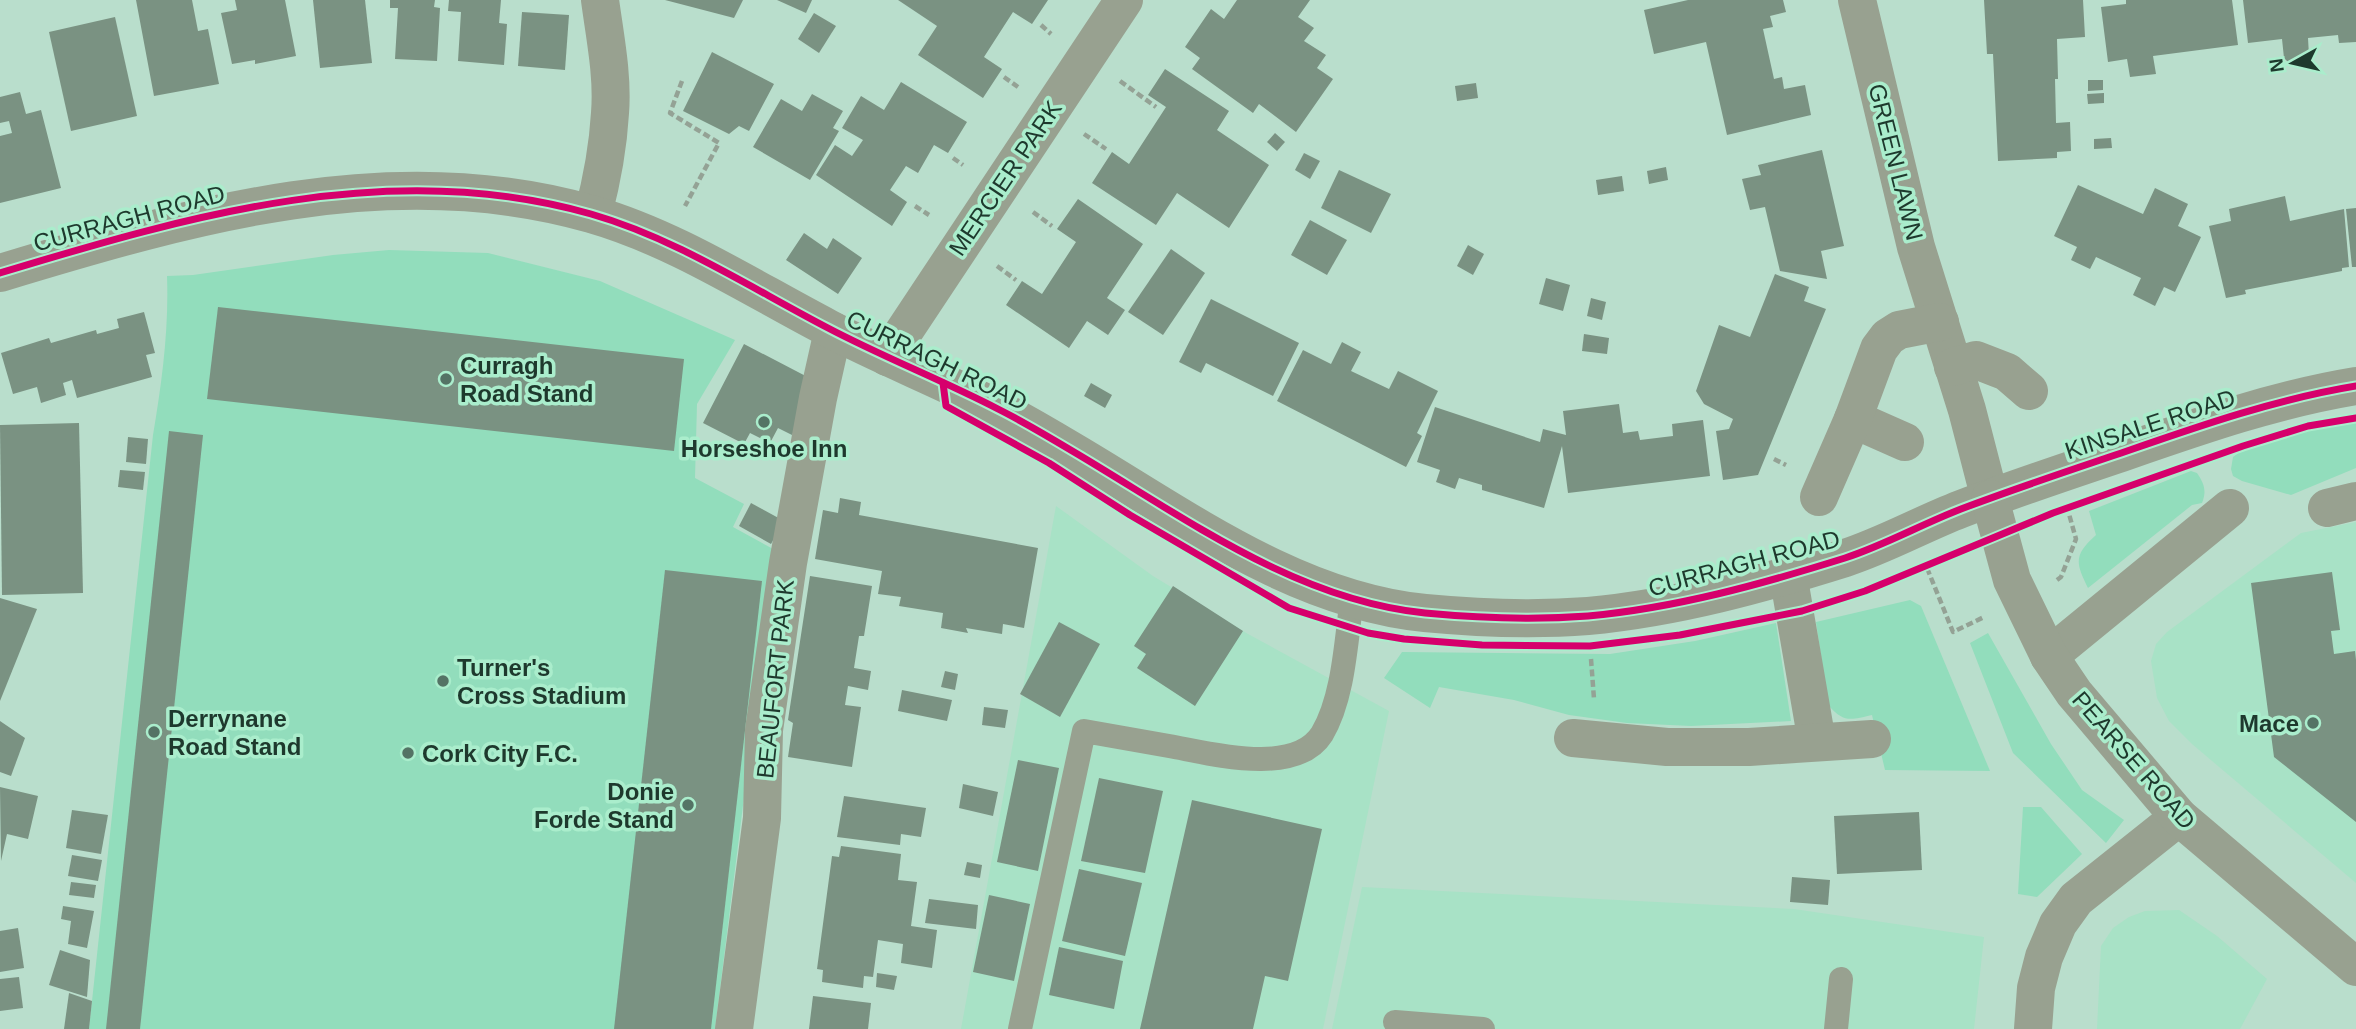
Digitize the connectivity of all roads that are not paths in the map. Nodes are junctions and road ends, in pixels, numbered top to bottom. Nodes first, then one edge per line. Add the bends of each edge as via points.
1 (600, 0) edge
2 (1124, 0) edge
3 (1857, 0) edge
4 (593, 214) junction
5 (0, 273) edge
6 (1940, 322) junction
7 (833, 331) junction
8 (887, 357) junction
9 (1953, 367) junction
10 (2356, 386) edge
11 (2029, 391) dead end
12 (1853, 419) junction
13 (1905, 442) dead end
14 (1819, 497) dead end
15 (1975, 505) junction
16 (2230, 508) dead end
17 (1788, 574) junction
18 (1352, 598) junction
19 (2049, 656) junction
20 (1573, 738) dead end
21 (1872, 739) dead end
22 (1817, 743) junction
23 (2179, 817) junction
24 (2356, 967) edge
25 (1840, 979) dead end
26 (1395, 1022) dead end
27 (734, 1029) edge
28 (1020, 1029) edge
29 (1479, 1029) edge
30 (1836, 1029) edge
31 (2033, 1029) edge

1 - 4 street via 611,110 606,164
2 - 8 street, MERCIER PARK
3 - 6 street, GREEN LAWN via 1916,247
4 - 5 street, CURRAGH ROAD via 503,194 441,189 318,196 130,235
4 - 7 street, CURRAGH ROAD via 655,238
6 - 9 street, GREEN LAWN
6 - 12 street via 1899,330 1888,337 1879,349
7 - 8 street, CURRAGH ROAD
7 - 27 street, BEAUFORT PARK via 778,628 764,730 762,818
8 - 18 street, CURRAGH ROAD via 997,408 1257,559
9 - 11 street via 1976,360 2007,372
9 - 15 street, GREEN LAWN
10 - 15 street, KINSALE ROAD via 2197,426
12 - 13 street
12 - 14 street
15 - 17 street, CURRAGH ROAD via 1860,552
15 - 19 street, PEARSE ROAD
16 - 19 street
17 - 18 street, CURRAGH ROAD via 1707,597 1584,616 1423,613
17 - 22 street, CURRAGH ROAD
18 - 28 lane via 1335,705 1320,736 1305,750 1281,758 1245,760 1084,731
19 - 23 street, PEARSE ROAD via 2074,693
20 - 22 street via 1667,747
21 - 22 street
23 - 24 street, PEARSE ROAD
23 - 31 street via 2076,899 2058,923 2036,988
25 - 30 lane
26 - 29 lane

